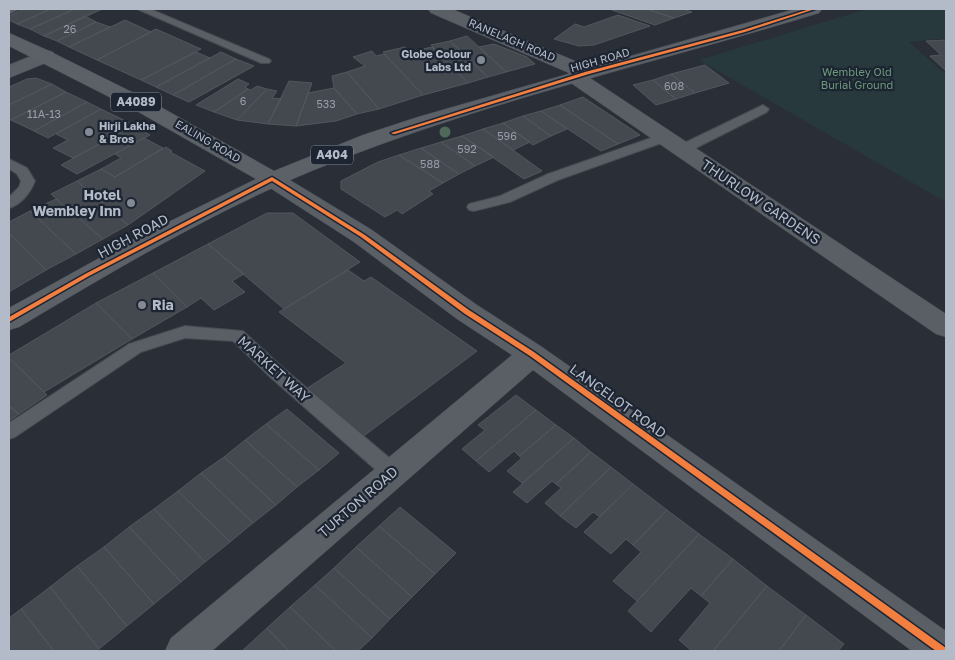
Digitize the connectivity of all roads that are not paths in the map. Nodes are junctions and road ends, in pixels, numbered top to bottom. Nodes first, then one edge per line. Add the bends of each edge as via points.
1 (14, 9) edge
2 (142, 9) edge
3 (441, 9) edge
4 (813, 9) edge
5 (9, 11) edge
6 (9, 39) edge
7 (46, 56) junction
8 (265, 61) dead end
9 (9, 72) edge
10 (581, 75) junction
11 (763, 109) dead end
12 (674, 143) junction
13 (9, 163) edge
14 (272, 179) junction
15 (9, 204) edge
16 (474, 207) dead end
17 (9, 320) edge
18 (946, 327) edge
19 (532, 354) junction
20 (9, 432) edge
21 (392, 472) junction
22 (928, 647) edge
23 (184, 651) edge

1 - 5 lane
2 - 8 lane
3 - 10 street, RANELAGH ROAD
4 - 10 main road, HIGH ROAD / A404
6 - 7 main road, EALING ROAD / A4089
7 - 9 street
7 - 14 main road, EALING ROAD / A4089 via 207,139
10 - 12 street, THURLOW GARDENS
10 - 14 main road, HIGH ROAD / A404 via 370,140
11 - 12 lane
12 - 16 lane via 553,178 504,199
12 - 18 street, THURLOW GARDENS
13 - 15 lane via 22,170 28,181 25,189
14 - 17 main road, HIGH ROAD / A404 via 96,270
14 - 19 street, LANCELOT ROAD via 363,236 467,312
19 - 21 street, TURTON ROAD
19 - 22 street, LANCELOT ROAD
20 - 21 lane, MARKET WAY via 135,348 185,332 237,335
21 - 23 street, TURTON ROAD

